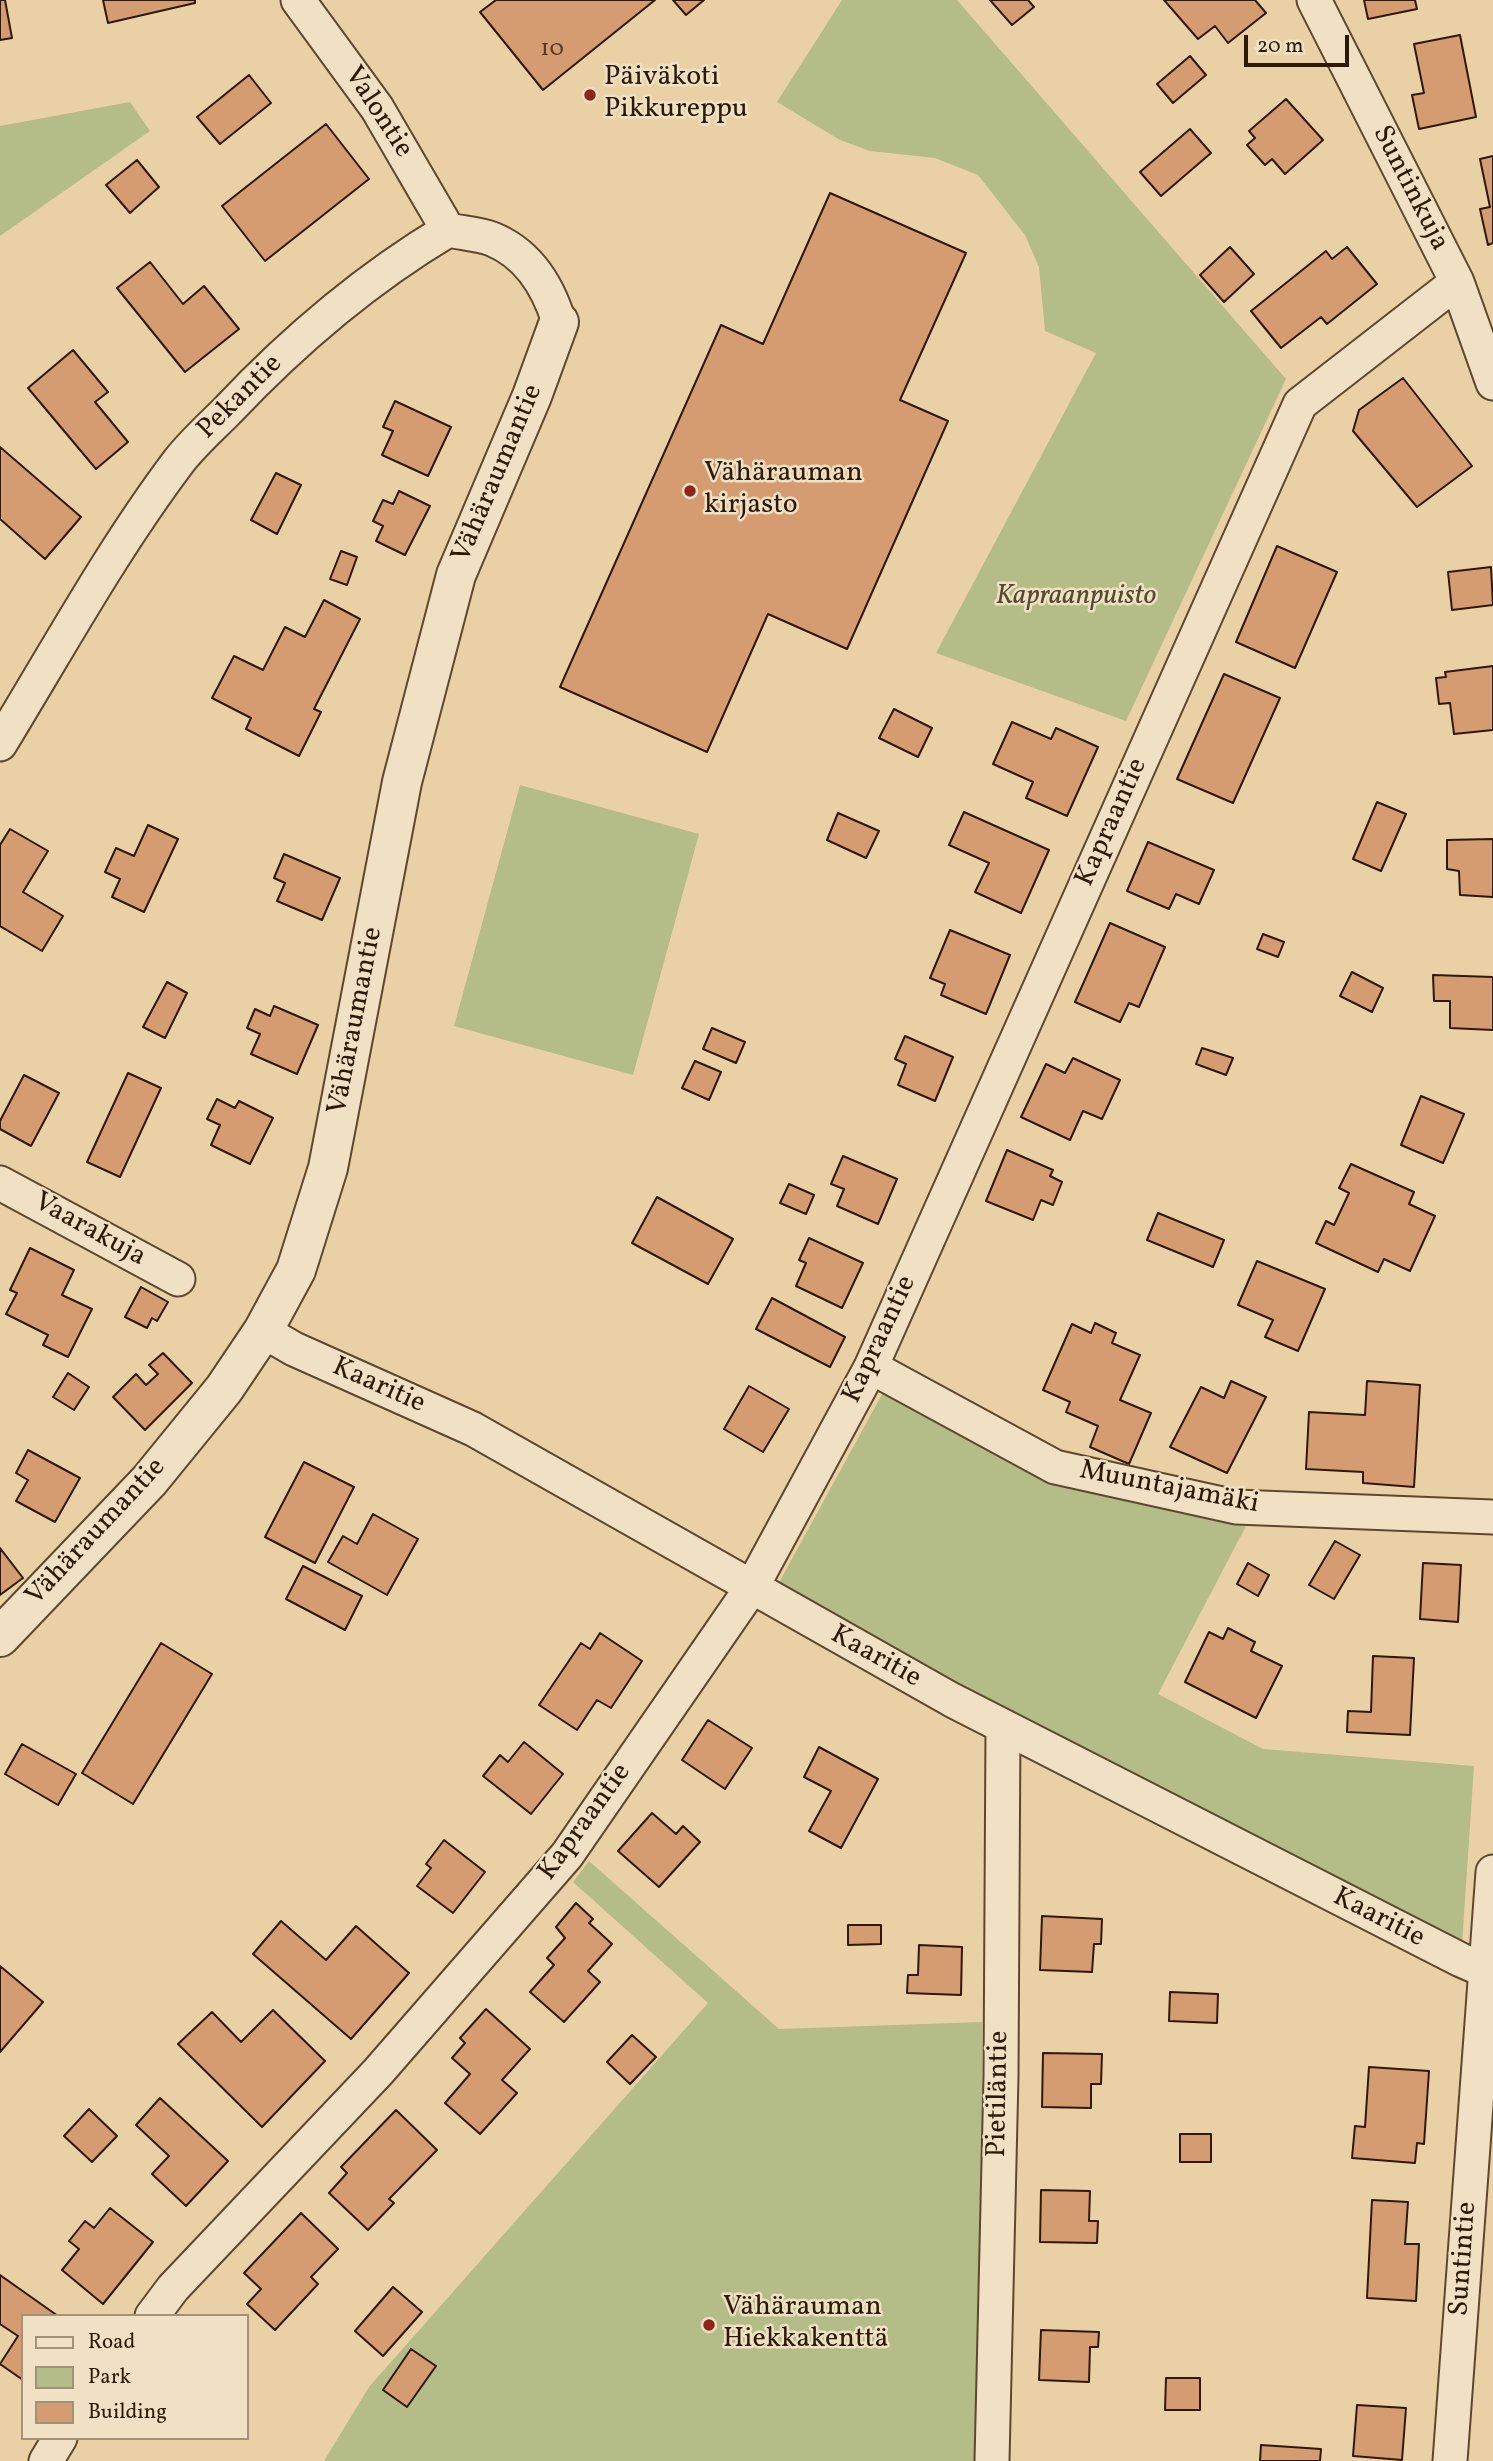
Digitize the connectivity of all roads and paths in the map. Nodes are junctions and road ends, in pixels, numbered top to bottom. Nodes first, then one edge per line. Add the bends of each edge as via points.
1 (298, 0) edge
2 (1314, 0) edge
3 (448, 230) junction
4 (1457, 282) junction
5 (559, 322) joint
6 (1493, 383) edge
7 (0, 744) edge
8 (0, 1183) edge
9 (178, 1279) dead end
10 (263, 1331) junction
11 (871, 1367) junction
12 (1493, 1517) edge
13 (752, 1587) junction
14 (0, 1637) edge
15 (1003, 1727) junction
16 (1493, 1872) edge
17 (1489, 1973) edge
18 (154, 2314) edge
19 (59, 2440) edge
20 (46, 2461) edge
21 (992, 2461) edge
22 (1450, 2461) edge

1 - 3 street, Valontie via 377,108
2 - 4 street, Suntinkuja
3 - 5 street via 492,239 531,266 549,291
3 - 7 street, Pekantie via 340,304 253,383 180,460 109,564
4 - 6 street, Suntinkuja
4 - 11 street, Kapraantie via 1300,404
5 - 10 street, Vähäraumantie via 456,575 402,782 328,1168 296,1270
8 - 9 street, Vaarakuja
10 - 13 street, Kaaritie via 473,1430
10 - 14 street, Vähäraumantie via 224,1389 149,1480
11 - 12 street, Muuntajamäki via 1055,1467 1236,1507
11 - 13 street, Kapraantie
13 - 15 street, Kaaritie
13 - 18 street, Kapraantie via 567,1855 378,2072
15 - 17 street, Kaaritie
15 - 21 street, Pietiläntie
16 - 17 street
17 - 22 street, Suntintie
19 - 20 street

